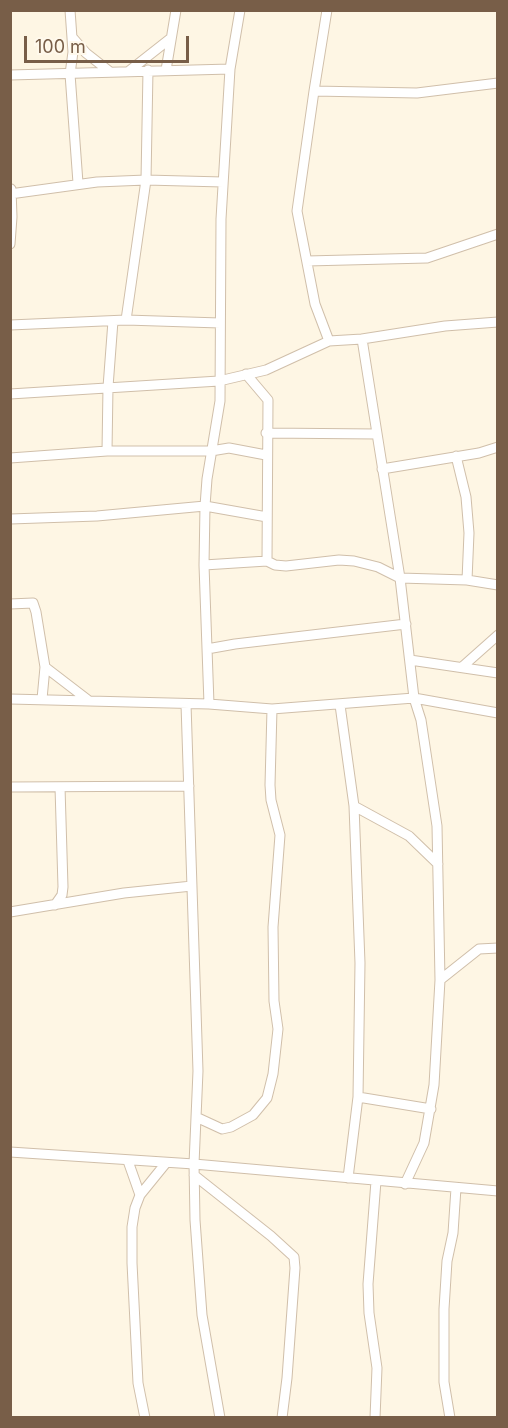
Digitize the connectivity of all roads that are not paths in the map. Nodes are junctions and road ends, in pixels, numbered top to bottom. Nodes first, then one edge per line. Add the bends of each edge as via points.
1 (70, 10) edge
2 (176, 10) edge
3 (240, 10) edge
4 (327, 10) edge
5 (72, 37) junction
6 (171, 38) junction
7 (230, 69) junction
8 (129, 70) junction
9 (148, 70) junction
10 (166, 70) junction
11 (109, 71) junction
12 (70, 74) junction
13 (10, 75) edge
14 (498, 83) edge
15 (314, 91) junction
16 (146, 180) junction
17 (223, 182) junction
18 (78, 183) junction
19 (11, 192) edge
20 (498, 234) edge
21 (10, 244) edge
22 (307, 261) junction
23 (126, 320) junction
24 (113, 321) junction
25 (498, 322) edge
26 (220, 323) junction
27 (10, 325) edge
28 (362, 339) junction
29 (329, 341) junction
30 (246, 374) junction
31 (219, 381) junction
32 (108, 387) junction
33 (10, 394) edge
34 (266, 433) junction
35 (377, 434) junction
36 (498, 447) edge
37 (107, 451) junction
38 (211, 451) junction
39 (266, 455) junction
40 (456, 456) junction
41 (10, 458) edge
42 (382, 469) junction
43 (205, 506) junction
44 (267, 517) junction
45 (10, 519) edge
46 (267, 561) junction
47 (204, 565) junction
48 (400, 578) junction
49 (467, 580) junction
50 (498, 585) edge
51 (10, 604) edge
52 (406, 624) junction
53 (498, 635) edge
54 (207, 649) junction
55 (410, 660) junction
56 (45, 667) junction
57 (462, 667) junction
58 (498, 673) edge
59 (414, 698) junction
60 (10, 699) edge
61 (42, 699) junction
62 (88, 700) junction
63 (186, 704) junction
64 (209, 704) junction
65 (340, 705) junction
66 (272, 709) junction
67 (498, 713) edge
68 (189, 786) junction
69 (10, 787) edge
70 (60, 788) junction
71 (354, 806) junction
72 (438, 864) junction
73 (192, 886) junction
74 (55, 904) junction
75 (10, 912) edge
76 (498, 948) edge
77 (440, 980) junction
78 (358, 1097) junction
79 (431, 1109) junction
80 (196, 1117) junction
81 (10, 1152) edge
82 (128, 1161) junction
83 (166, 1163) junction
84 (194, 1164) junction
85 (194, 1175) junction
86 (348, 1178) junction
87 (376, 1181) junction
88 (405, 1184) junction
89 (456, 1188) junction
90 (498, 1191) edge
91 (140, 1195) junction
92 (144, 1418) edge
93 (220, 1418) edge
94 (282, 1418) edge
95 (375, 1418) edge
96 (450, 1418) edge

1 - 5 street
2 - 6 street
3 - 7 street
4 - 15 street
5 - 11 street
5 - 12 street
6 - 8 street
6 - 10 street
7 - 10 street
7 - 17 street
8 - 9 street
8 - 11 street
9 - 10 street
9 - 16 street
11 - 12 street
12 - 13 street
12 - 18 street
14 - 15 street via 417,93
15 - 22 street via 297,212
16 - 17 street
16 - 18 street
16 - 23 street
17 - 26 street
18 - 19 street via 56,189
19 - 21 street
20 - 22 street via 427,258
22 - 29 street via 318,313
23 - 24 street
23 - 26 street
24 - 27 street
24 - 32 street
25 - 28 street
26 - 31 street
28 - 29 street
28 - 35 street
29 - 30 street via 266,370
30 - 31 street
30 - 34 street via 268,400
31 - 32 street
31 - 38 street via 220,400
32 - 33 street
32 - 37 street
34 - 35 street
34 - 39 street
35 - 42 street
36 - 40 street
37 - 38 street
37 - 41 street
38 - 39 street via 229,448
38 - 43 street
39 - 44 street
40 - 42 street
40 - 49 street via 466,497
42 - 48 street
43 - 44 street
43 - 45 street
43 - 47 street
44 - 46 street
46 - 47 street
46 - 48 street via 286,566 354,561
47 - 54 street
48 - 49 street
48 - 52 street
49 - 50 street
51 - 56 street via 33,603
52 - 54 street
52 - 55 street
53 - 57 street
54 - 64 street
55 - 57 street
55 - 59 street
56 - 61 street
56 - 62 street
57 - 58 street
59 - 65 street
59 - 67 street
59 - 72 street via 434,798
60 - 61 street
61 - 62 street
62 - 63 street
63 - 64 street
63 - 68 street
64 - 66 street
65 - 66 street
65 - 71 street
66 - 80 street via 270,785 280,835 273,927 278,1029 273,1074 267,1098 253,1115 222,1129
68 - 70 street
68 - 73 street
69 - 70 street
70 - 74 street via 63,891
71 - 72 street via 409,836
71 - 78 street via 360,963
72 - 77 street
73 - 74 street
73 - 80 street
74 - 75 street
76 - 77 street via 479,949
77 - 79 street
78 - 79 street
78 - 86 street
79 - 88 street via 424,1143
80 - 84 street
81 - 82 street
82 - 83 street
82 - 91 street
83 - 84 street
83 - 91 street
84 - 85 street
84 - 86 street
85 - 93 street via 202,1315
85 - 94 street via 294,1257
86 - 87 street
87 - 88 street
87 - 95 street via 368,1284 377,1368
88 - 89 street
89 - 90 street
89 - 96 street via 444,1309 444,1382
91 - 92 street via 132,1227 132,1263 138,1383

